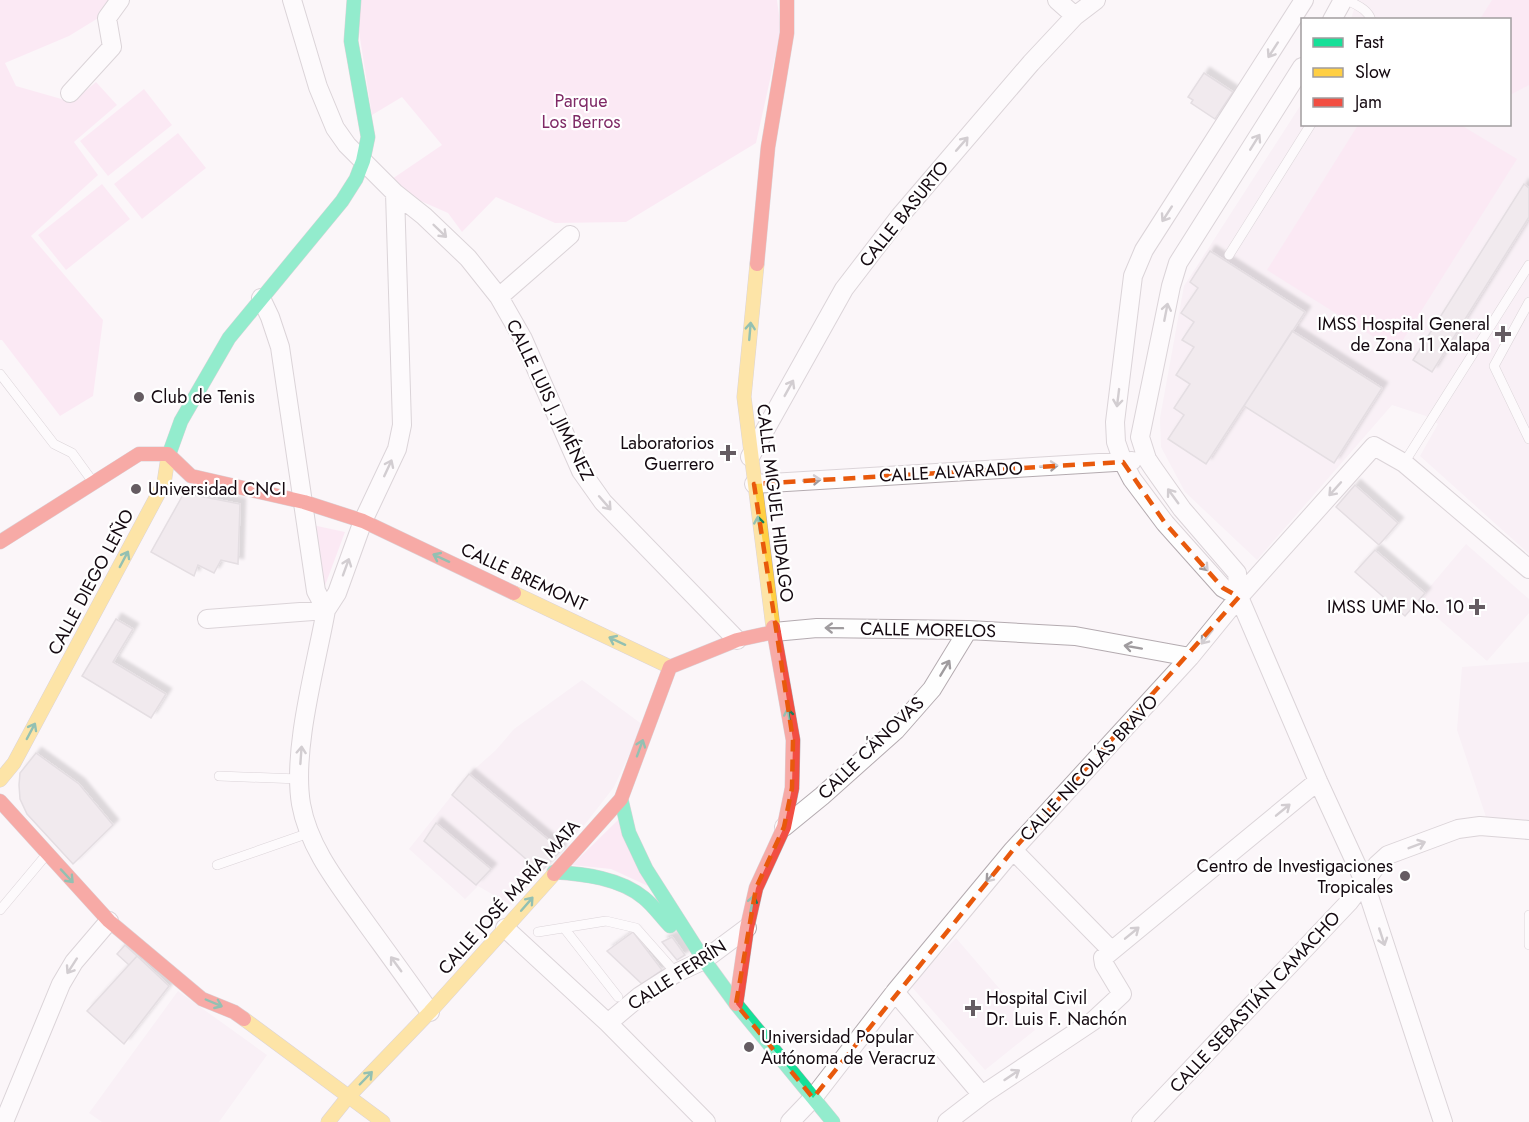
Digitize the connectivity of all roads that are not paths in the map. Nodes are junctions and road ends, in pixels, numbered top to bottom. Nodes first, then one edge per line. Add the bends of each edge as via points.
1 (120, 0) edge
2 (292, 0) edge
3 (354, 0) edge
4 (787, 0) edge
5 (1057, 0) edge
6 (1096, 0) edge
7 (1304, 0) edge
8 (1345, 0) edge
9 (1075, 16) junction
10 (1333, 18) edge
11 (1371, 18) edge
12 (1301, 69) edge
13 (70, 93) dead end
14 (1310, 126) edge
15 (363, 161) junction
16 (395, 193) junction
17 (570, 236) dead end
18 (1229, 255) dead end
19 (1529, 265) edge
20 (499, 297) junction
21 (261, 298) junction
22 (1529, 302) edge
23 (0, 374) edge
24 (1529, 439) edge
25 (168, 454) junction
26 (750, 457) junction
27 (1147, 459) junction
28 (1123, 462) junction
29 (1404, 463) junction
30 (93, 482) junction
31 (754, 484) junction
32 (304, 502) junction
33 (363, 521) junction
34 (0, 542) edge
35 (1529, 570) edge
36 (1239, 597) junction
37 (326, 610) junction
38 (207, 619) dead end
39 (968, 630) junction
40 (774, 632) junction
41 (737, 640) junction
42 (1190, 657) junction
43 (670, 667) junction
44 (219, 776) dead end
45 (299, 779) junction
46 (0, 780) edge
47 (1318, 781) junction
48 (621, 799) junction
49 (0, 801) edge
50 (784, 827) junction
51 (1529, 830) edge
52 (309, 833) junction
53 (1013, 850) junction
54 (47, 854) junction
55 (217, 866) dead end
56 (554, 872) junction
57 (1364, 881) junction
58 (0, 909) edge
59 (1529, 915) edge
60 (109, 921) junction
61 (505, 928) junction
62 (564, 928) junction
63 (747, 928) junction
64 (538, 932) dead end
65 (1529, 945) edge
66 (1111, 950) junction
67 (704, 960) junction
68 (676, 973) junction
69 (895, 992) junction
70 (618, 997) dead end
71 (736, 1004) junction
72 (430, 1012) junction
73 (608, 1023) junction
74 (982, 1095) junction
75 (348, 1097) junction
76 (813, 1098) junction
77 (4, 1122) edge
78 (328, 1122) edge
79 (383, 1122) edge
80 (706, 1122) edge
81 (790, 1122) edge
82 (833, 1122) edge
83 (947, 1122) edge
84 (1141, 1122) edge
85 (1443, 1122) edge

1 - 13 street via 107,18 112,47
2 - 15 street, CALLE LUIS J. JIMÉNEZ via 318,87 335,128
3 - 15 main road, CALLE DIEGO LEÑO via 351,41 368,137
26 -> 4 main road, CALLE MIGUEL HIDALGO via 744,398 768,147 787,33
5 - 9 street
6 - 9 street, CALLE BASURTO
7 -> 28 street via 1144,250 1133,276 1115,422
8 - 10 street
8 - 11 lane via 1361,7
26 -> 9 street, CALLE BASURTO via 844,289 900,216
27 -> 12 street via 1140,437 1178,263
14 - 18 lane
15 - 16 street, CALLE LUIS J. JIMÉNEZ
15 - 21 main road, CALLE DIEGO LEÑO via 342,201
16 -> 20 street, CALLE LUIS J. JIMÉNEZ via 468,258
33 -> 16 street via 397,449 402,425
17 - 20 street
19 - 29 lane
20 -> 41 street, CALLE LUIS J. JIMÉNEZ via 523,339 581,471 603,502
21 - 25 main road, CALLE DIEGO LEÑO via 229,338 181,421
21 - 32 street via 280,347
22 - 24 lane via 1494,366
23 - 30 lane via 54,444 72,453
25 - 30 main road via 139,454
25 - 32 main road, CALLE BREMONT via 191,476
46 -> 25 main road, CALLE DIEGO LEÑO via 14,763 164,483
26 - 31 main road, CALLE MIGUEL HIDALGO
27 - 28 street, CALLE ALVARADO
36 -> 27 street via 1237,573
31 -> 28 street, CALLE ALVARADO
28 -> 36 street via 1165,523 1223,588
29 - 35 street
29 -> 36 street, CALLE NICOLÁS BRAVO via 1374,446
30 - 34 main road
40 -> 31 main road, CALLE MIGUEL HIDALGO
32 - 33 main road, CALLE BREMONT
32 - 37 street via 316,591
37 -> 33 street via 337,594
43 -> 33 main road, CALLE BREMONT
36 -> 42 street, CALLE NICOLÁS BRAVO
36 - 47 street
37 - 38 street
45 -> 37 street via 303,734
39 -> 40 street, CALLE MORELOS via 817,628
42 -> 39 street, CALLE MORELOS via 1075,636
50 -> 39 street, CALLE CÁNOVAS via 896,730 932,689
40 - 41 main road, CALLE MORELOS
50 -> 40 main road, CALLE MIGUEL HIDALGO via 792,788 793,740
41 - 43 main road, CALLE MORELOS
42 - 53 street, CALLE NICOLÁS BRAVO
48 -> 43 main road, CALLE JOSÉ MARÍA MATA
44 - 45 lane
45 - 52 street
47 - 57 street
66 -> 47 street
48 - 56 main road, CALLE JOSÉ MARÍA MATA
48 - 67 main road via 629,833 646,868
49 - 54 main road
63 -> 50 main road, CALLE MIGUEL HIDALGO via 756,888
57 -> 51 street, CALLE SEBASTIÁN CAMACHO via 1388,855 1458,829 1480,825
52 - 55 lane
72 -> 52 street via 329,872
53 - 66 street
53 -> 69 street, CALLE NICOLÁS BRAVO
54 - 58 lane
54 -> 60 main road
61 -> 56 main road, CALLE JOSÉ MARÍA MATA
56 - 67 main road via 610,881 638,894
57 - 84 street, CALLE SEBASTIÁN CAMACHO via 1349,903
57 -> 85 street
59 - 65 lane
60 -> 75 main road via 202,999 234,1012
60 -> 77 street via 61,984
61 - 72 main road, CALLE JOSÉ MARÍA MATA
61 - 73 street
62 - 64 lane
62 - 68 lane via 606,921 636,928
62 - 70 lane
63 - 67 street, CALLE FERRÍN
63 - 71 main road, CALLE MIGUEL HIDALGO
74 -> 66 street via 1093,1021 1122,994 1104,964 1103,958
67 - 68 street, CALLE FERRÍN
67 - 71 main road
68 - 73 street, CALLE FERRÍN
69 - 74 street
69 - 76 street, CALLE NICOLÁS BRAVO
71 - 76 main road
75 -> 72 main road, CALLE JOSÉ MARÍA MATA
73 - 80 street
74 - 83 street
75 - 78 main road, CALLE JOSÉ MARÍA MATA
75 - 79 main road
76 - 81 street, CALLE NICOLÁS BRAVO
76 - 82 main road

